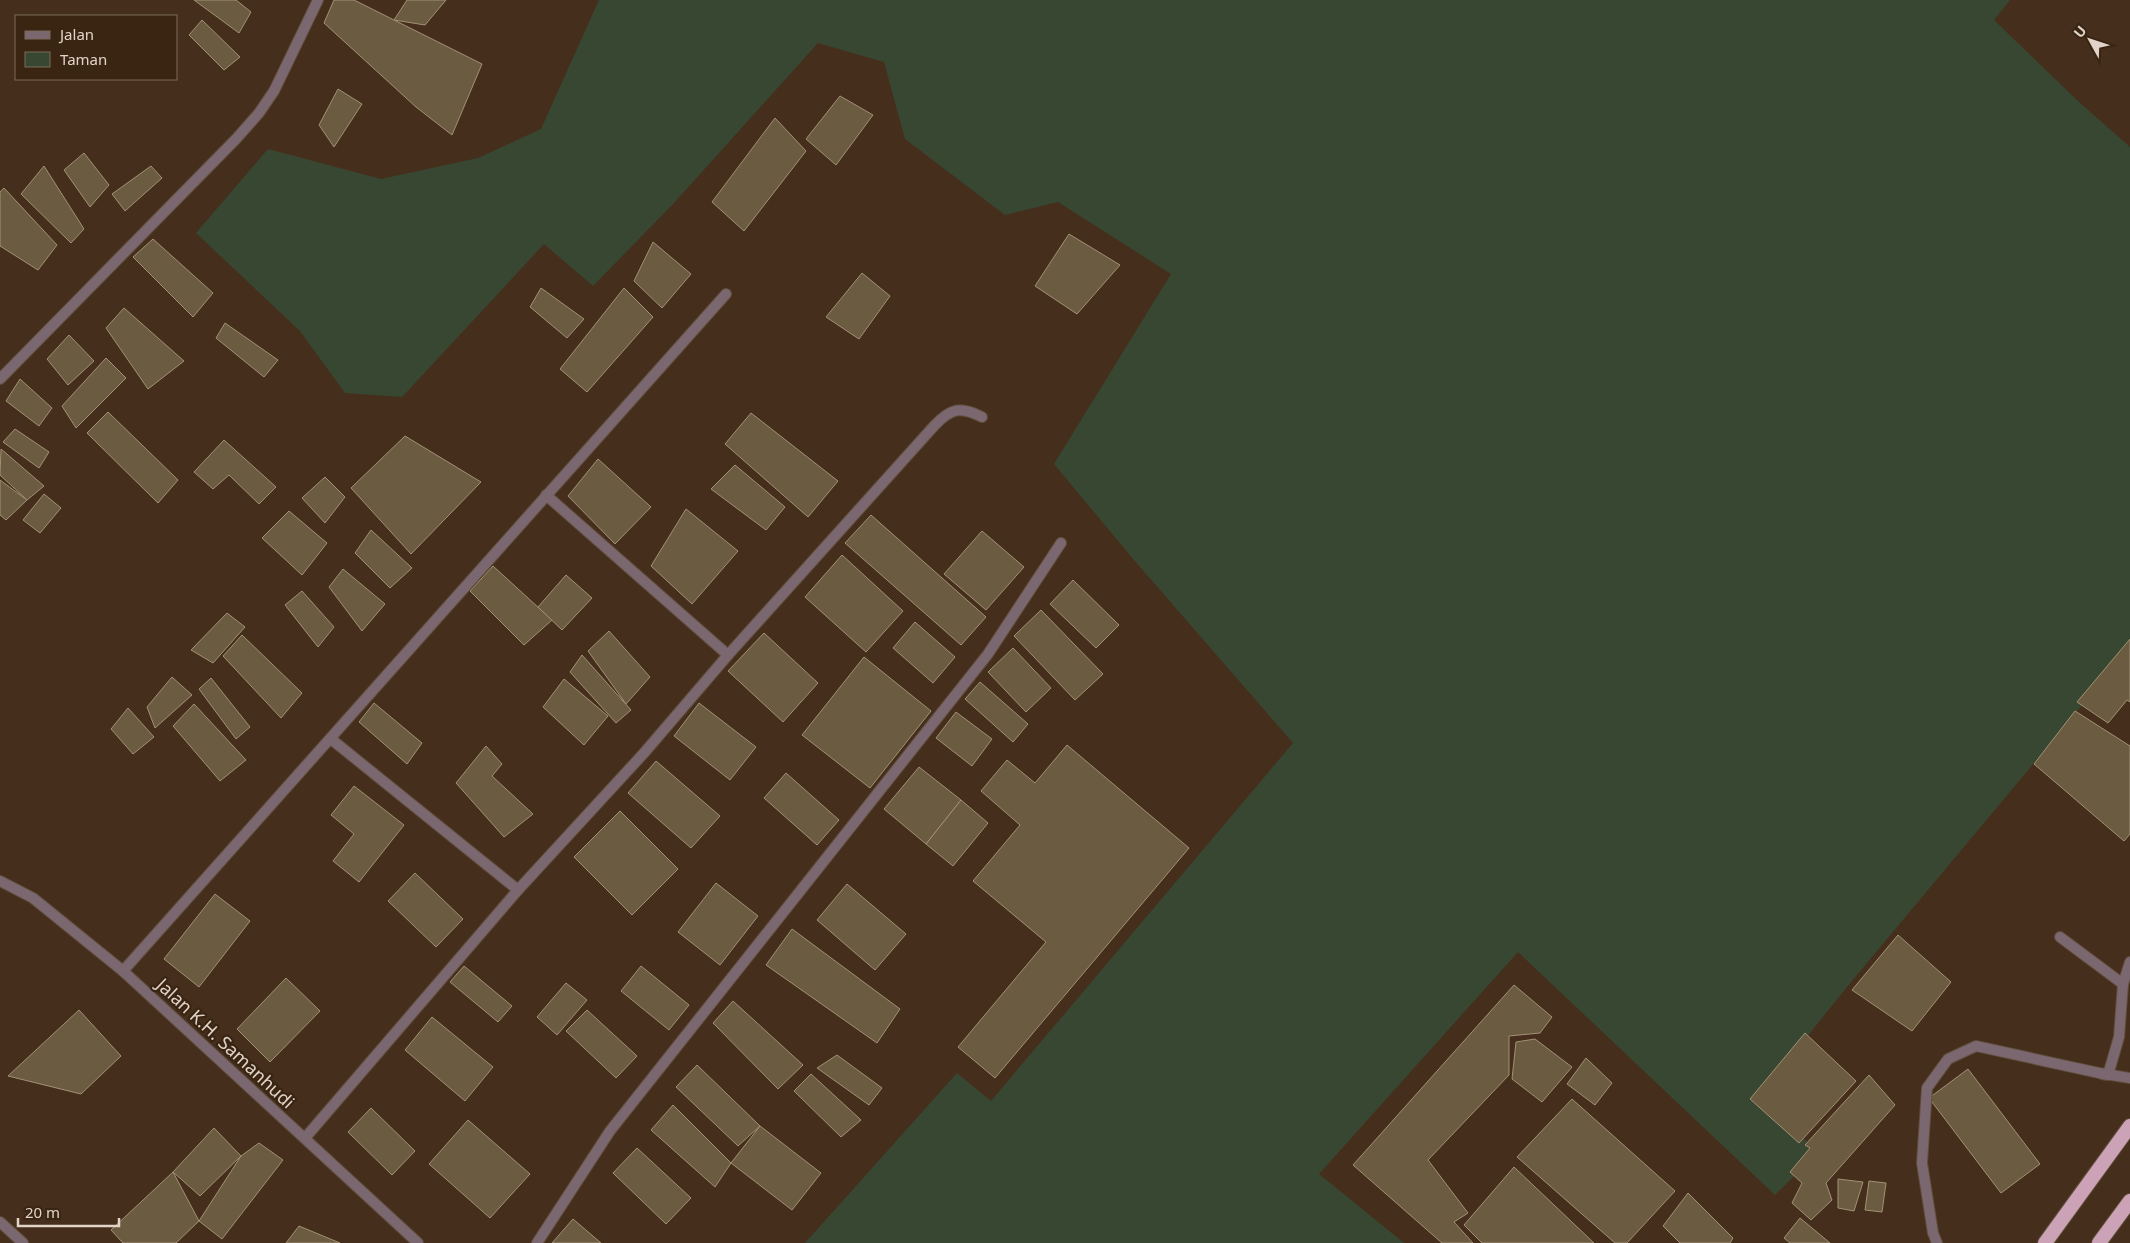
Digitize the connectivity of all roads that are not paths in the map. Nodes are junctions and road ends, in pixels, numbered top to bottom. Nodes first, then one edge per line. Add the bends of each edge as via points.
1 (318, 0) edge
2 (726, 294) dead end
3 (0, 379) edge
4 (982, 417) dead end
5 (546, 495) junction
6 (1061, 543) dead end
7 (728, 655) junction
8 (331, 739) junction
9 (0, 881) edge
10 (518, 890) junction
11 (2060, 937) dead end
12 (2130, 962) edge
13 (123, 971) junction
14 (2123, 984) junction
15 (2099, 1074) junction
16 (2130, 1078) edge
17 (2130, 1126) edge
18 (305, 1138) junction
19 (2130, 1201) edge
20 (0, 1222) edge
21 (23, 1243) edge
22 (418, 1243) edge
23 (537, 1243) edge
24 (1936, 1243) edge
25 (2045, 1243) edge
26 (2099, 1243) edge

1 - 3 street via 274,91 259,113
2 - 5 street
4 - 7 street via 968,410 954,410 946,414
5 - 7 street
5 - 8 street
6 - 23 street via 988,654 610,1131
7 - 10 street via 644,753
8 - 10 street
8 - 13 street
9 - 13 street, Jalan K.H. Samanhudi via 32,898
10 - 18 street
11 - 14 street
12 - 14 street
13 - 18 street, Jalan K.H. Samanhudi
14 - 15 street via 2119,1037 2108,1075
15 - 16 street
15 - 24 street via 1976,1046 1948,1059 1927,1088 1922,1163
17 - 25 highway
18 - 22 street, Jalan K.H. Samanhudi
19 - 26 highway
20 - 21 street

